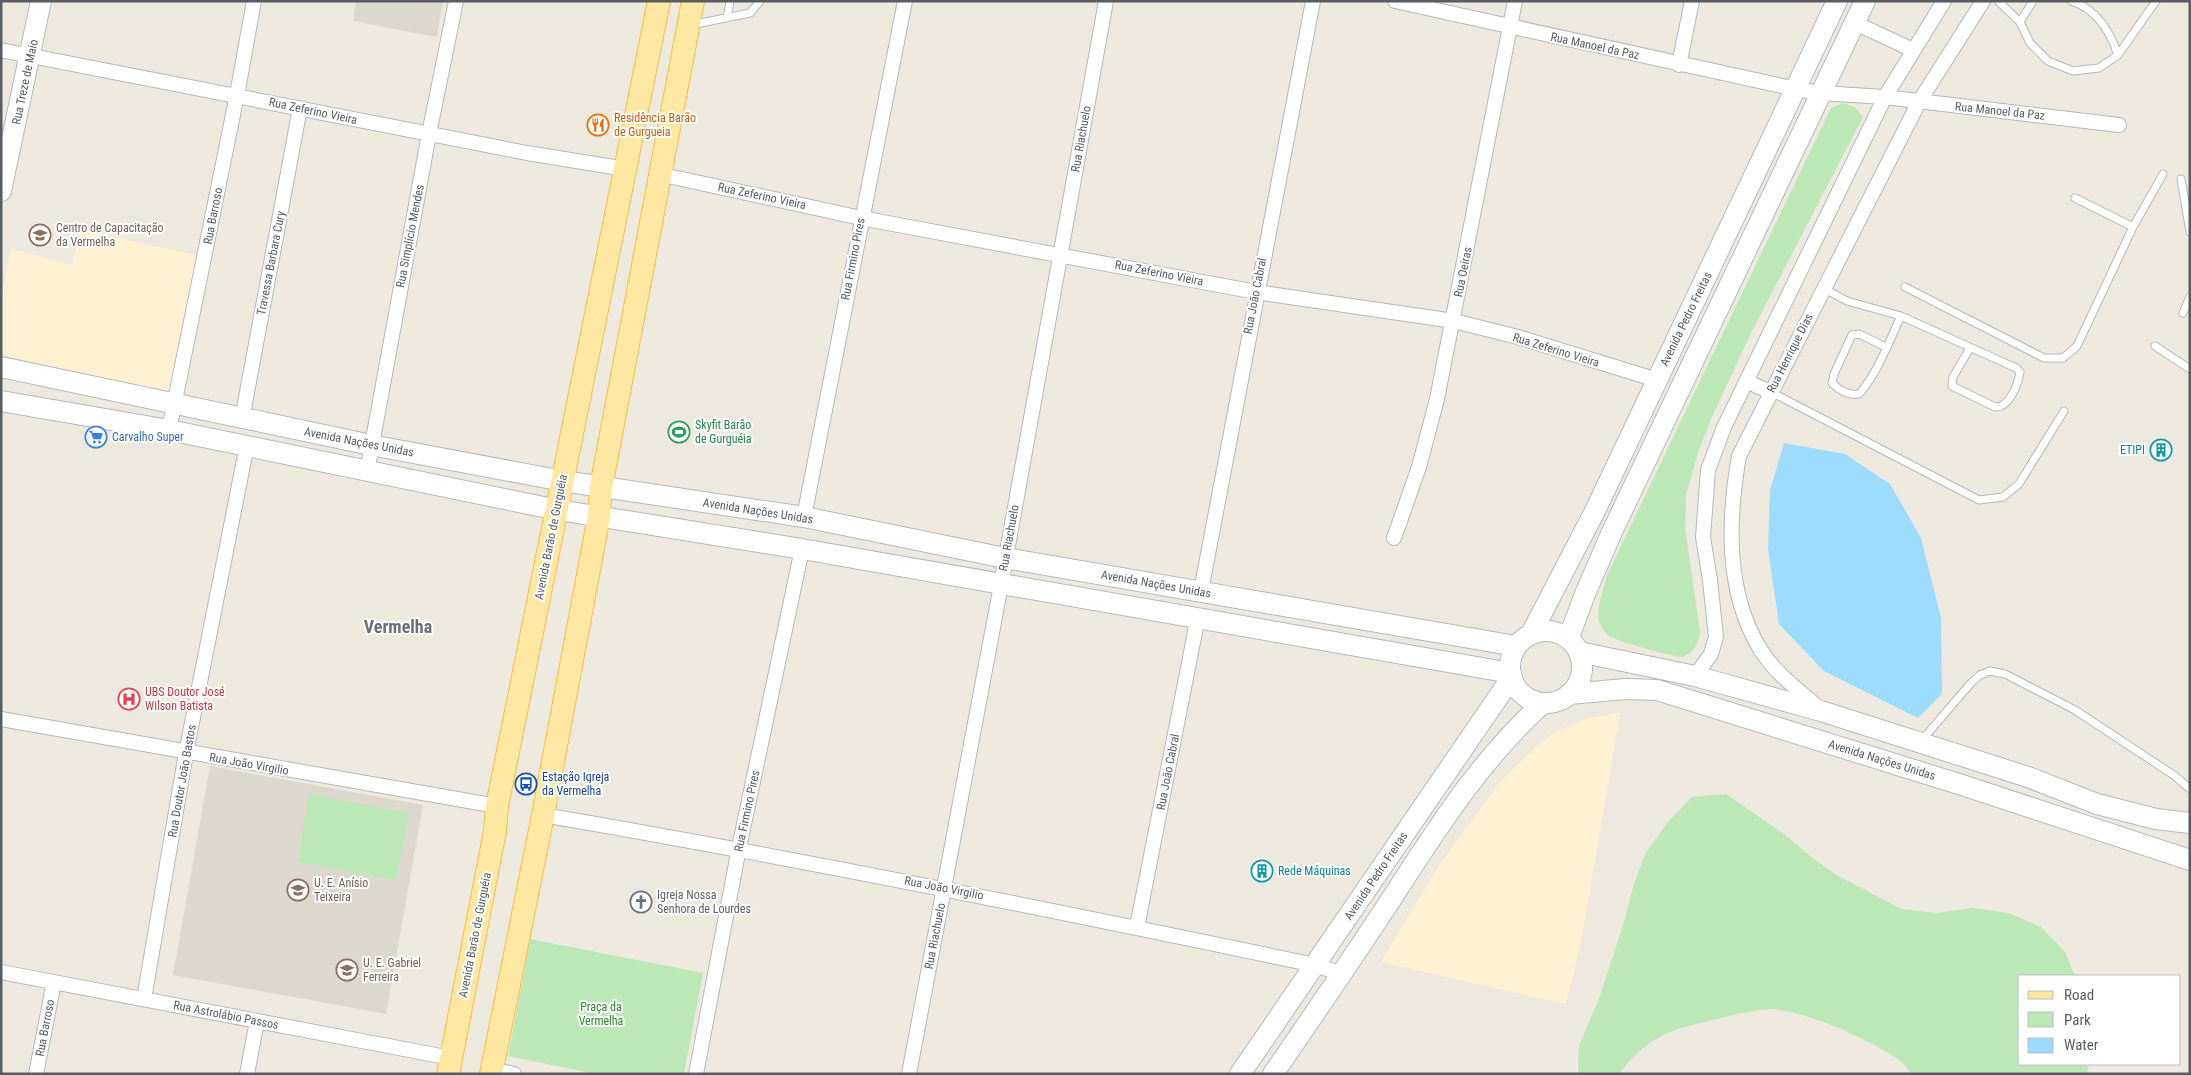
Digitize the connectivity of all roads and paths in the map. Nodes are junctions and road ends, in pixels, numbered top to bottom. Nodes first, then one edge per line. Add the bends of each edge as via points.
1 (41, 1) edge
2 (254, 1) edge
3 (456, 1) edge
4 (659, 1) edge
5 (693, 1) edge
6 (730, 1) edge
7 (760, 1) edge
8 (905, 1) edge
9 (1106, 1) edge
10 (1312, 1) edge
11 (1395, 1) edge
12 (1515, 1) edge
13 (1692, 1) edge
14 (1837, 1) edge
15 (1865, 1) edge
16 (1944, 1) edge
17 (1983, 1) edge
18 (1998, 1) edge
19 (2033, 1) edge
20 (2072, 1) edge
21 (2156, 1) edge
22 (727, 18) junction
23 (2020, 22) junction
24 (1854, 23) junction
25 (688, 25) junction
26 (1510, 28) junction
27 (1, 50) edge
28 (1912, 50) junction
29 (31, 55) junction
30 (2118, 55) junction
31 (1679, 65) junction
32 (1796, 89) junction
33 (1820, 93) junction
34 (237, 95) junction
35 (1884, 97) junction
36 (1919, 102) junction
37 (300, 108) junction
38 (2119, 125) dead end
39 (429, 134) junction
40 (626, 169) junction
41 (659, 174) junction
42 (2163, 174) dead end
43 (2181, 179) dead end
44 (1, 191) edge
45 (2075, 198) dead end
46 (861, 218) junction
47 (2132, 227) junction
48 (2190, 232) edge
49 (1060, 254) junction
50 (1905, 287) dead end
51 (1823, 288) junction
52 (1256, 292) junction
53 (2190, 297) edge
54 (2183, 313) dead end
55 (1901, 316) junction
56 (1454, 321) junction
57 (2154, 346) dead end
58 (1886, 347) junction
59 (1970, 348) junction
60 (1, 367) edge
61 (2190, 369) edge
62 (1657, 380) junction
63 (1746, 381) junction
64 (1770, 392) junction
65 (1, 401) edge
66 (176, 405) junction
67 (2064, 411) dead end
68 (242, 419) junction
69 (169, 430) junction
70 (247, 445) junction
71 (371, 445) junction
72 (367, 472) junction
73 (562, 481) junction
74 (601, 487) junction
75 (558, 510) junction
76 (599, 516) junction
77 (804, 517) junction
78 (1394, 538) dead end
79 (802, 549) junction
80 (1005, 558) junction
81 (1001, 585) junction
82 (1201, 591) junction
83 (1198, 617) junction
84 (1524, 640) junction
85 (1574, 645) junction
86 (1511, 675) junction
87 (1695, 676) junction
88 (1569, 694) junction
89 (1543, 702) junction
90 (1821, 710) junction
91 (1, 719) edge
92 (1920, 742) junction
93 (186, 753) junction
94 (2190, 789) edge
95 (497, 806) junction
96 (543, 815) junction
97 (2190, 823) edge
98 (739, 848) junction
99 (2190, 860) edge
100 (944, 888) junction
101 (1137, 927) junction
102 (1315, 965) junction
103 (1, 972) edge
104 (1342, 974) junction
105 (54, 982) junction
106 (144, 999) junction
107 (257, 1021) junction
108 (450, 1066) edge
109 (491, 1071) edge
110 (36, 1074) edge
111 (247, 1074) edge
112 (514, 1074) edge
113 (696, 1074) edge
114 (909, 1074) edge
115 (1240, 1074) edge
116 (1273, 1074) edge

1 - 29 street, Rua Treze de Maio
2 - 34 street, Rua Barroso
3 - 39 street, Rua Simplício Mendes
4 - 40 main road, Avenida Barão de Gurguéia
5 - 25 main road
6 - 22 lane
7 - 22 lane via 750,13
8 - 46 street, Rua Firmino Pires
9 - 49 street, Rua Riachuelo
10 - 52 street, Rua João Cabral
11 - 26 street, Rua Manoel da Paz
12 - 26 street, Rua Oeiras
13 - 31 street
14 - 32 street, Avenida Pedro Freitas
15 - 24 street, Avenida Pedro Freitas
16 - 28 street
17 - 36 street, Rua Henrique Dias
18 - 23 lane
19 - 23 lane
20 - 30 lane via 2099,17 2112,35
21 - 30 lane
22 - 25 lane
23 - 30 lane via 2030,43 2048,61 2073,71 2099,68
24 - 28 street
24 - 33 street, Avenida Pedro Freitas
25 - 41 main road
26 - 31 street, Rua Manoel da Paz
26 - 56 street, Rua Oeiras
27 - 29 street, Rua Zeferino Vieira
28 - 35 street
29 - 34 street, Rua Zeferino Vieira
29 - 44 street, Rua Treze de Maio
31 - 32 street, Rua Manoel da Paz
32 - 33 street, Rua Manoel da Paz
32 - 62 street, Avenida Pedro Freitas
33 - 35 street, Rua Manoel da Paz
33 - 85 street, Avenida Pedro Freitas via 1585,594
34 - 37 street, Rua Zeferino Vieira
34 - 66 street, Rua Barroso
35 - 36 street, Rua Manoel da Paz
35 - 63 street
36 - 38 street, Rua Manoel da Paz
36 - 51 street, Rua Henrique Dias
37 - 39 street, Rua Zeferino Vieira
37 - 68 street, Travessa Barbara Cury
39 - 40 street, Rua Zeferino Vieira
39 - 71 street, Rua Simplício Mendes
40 - 73 main road, Avenida Barão de Gurguéia
41 - 46 street, Rua Zeferino Vieira
41 - 74 main road
42 - 47 lane
43 - 48 lane
45 - 47 lane
46 - 49 street, Rua Zeferino Vieira
46 - 77 street, Rua Firmino Pires
47 - 50 lane via 2077,346 2063,358 2044,358
49 - 52 street, Rua Zeferino Vieira
49 - 80 street, Rua Riachuelo
51 - 55 lane via 1847,301
51 - 64 street, Rua Henrique Dias
52 - 56 street, Rua Zeferino Vieira
52 - 82 street, Rua João Cabral
53 - 54 lane
55 - 58 lane
55 - 59 lane
56 - 62 street, Rua Zeferino Vieira
56 - 78 street, Rua Oeiras via 1419,467
57 - 61 lane
58 - 58 lane via 1860,394 1851,395 1832,383 1852,335 1859,334
59 - 59 lane via 2020,372 2006,404 2001,407 1952,386 1953,377
60 - 66 street, Avenida Nações Unidas
62 - 84 street, Avenida Pedro Freitas via 1595,511
63 - 64 street
63 - 87 street via 1708,470 1703,537 1716,637 1711,654
64 - 67 lane via 1979,500 2003,497 2019,484
64 - 90 street, Rua Henrique Dias via 1738,456 1731,498 1731,548 1741,608 1760,649 1782,676
65 - 69 street, Avenida Nações Unidas
66 - 68 street, Avenida Nações Unidas
66 - 69 street, Rua Barroso
68 - 71 street, Avenida Nações Unidas
69 - 70 street, Avenida Nações Unidas
70 - 72 street, Avenida Nações Unidas
70 - 93 street, Rua Doutor João Bastos
71 - 72 street, Rua Simplício Mendes
71 - 73 street, Avenida Nações Unidas
72 - 75 street, Avenida Nações Unidas
73 - 74 street, Avenida Nações Unidas
73 - 75 main road, Avenida Barão de Gurguéia
74 - 76 main road
74 - 77 street, Avenida Nações Unidas
75 - 76 street, Avenida Nações Unidas
75 - 95 main road, Avenida Barão de Gurguéia
76 - 79 street, Avenida Nações Unidas
76 - 96 main road
77 - 80 street, Avenida Nações Unidas
79 - 81 street, Avenida Nações Unidas
79 - 98 street, Rua Firmino Pires
80 - 81 street, Rua Riachuelo
80 - 82 street, Avenida Nações Unidas
81 - 83 street, Avenida Nações Unidas
81 - 100 street, Rua Riachuelo
82 - 84 street, Avenida Nações Unidas
83 - 86 street, Avenida Nações Unidas
83 - 101 street, Rua João Cabral
84 - 85 street via 1549,631
84 - 86 street via 1510,664
85 - 87 street
85 - 88 street via 1582,663 1581,675
86 - 89 street via 1523,694
86 - 102 street, Avenida Pedro Freitas
87 - 90 street
88 - 89 street via 1561,700
88 - 99 street, Avenida Nações Unidas via 1657,690
89 - 104 street, Avenida Pedro Freitas via 1486,762 1456,801
90 - 92 street
91 - 93 street, Rua João Virgilio
92 - 94 lane via 1971,683 1990,671 2005,674 2075,710
92 - 97 street via 2028,777 2097,804 2156,819
93 - 95 street, Rua João Virgilio
93 - 106 street, Rua Doutor João Bastos
95 - 108 main road, Avenida Barão de Gurguéia
96 - 98 street, Rua João Virgilio
96 - 109 main road
98 - 100 street, Rua João Virgilio
98 - 113 street, Rua Firmino Pires
100 - 101 street, Rua João Virgilio
100 - 114 street, Rua Riachuelo
101 - 102 street, Rua João Virgilio
102 - 104 street, Rua João Virgilio
102 - 115 street, Avenida Pedro Freitas
103 - 105 street, Rua Astrolábio Passos
104 - 116 street, Avenida Pedro Freitas
105 - 106 street, Rua Astrolábio Passos
105 - 110 street, Rua Barroso
106 - 107 street, Rua Astrolábio Passos
107 - 108 street, Rua Astrolábio Passos
107 - 111 street
109 - 112 street

